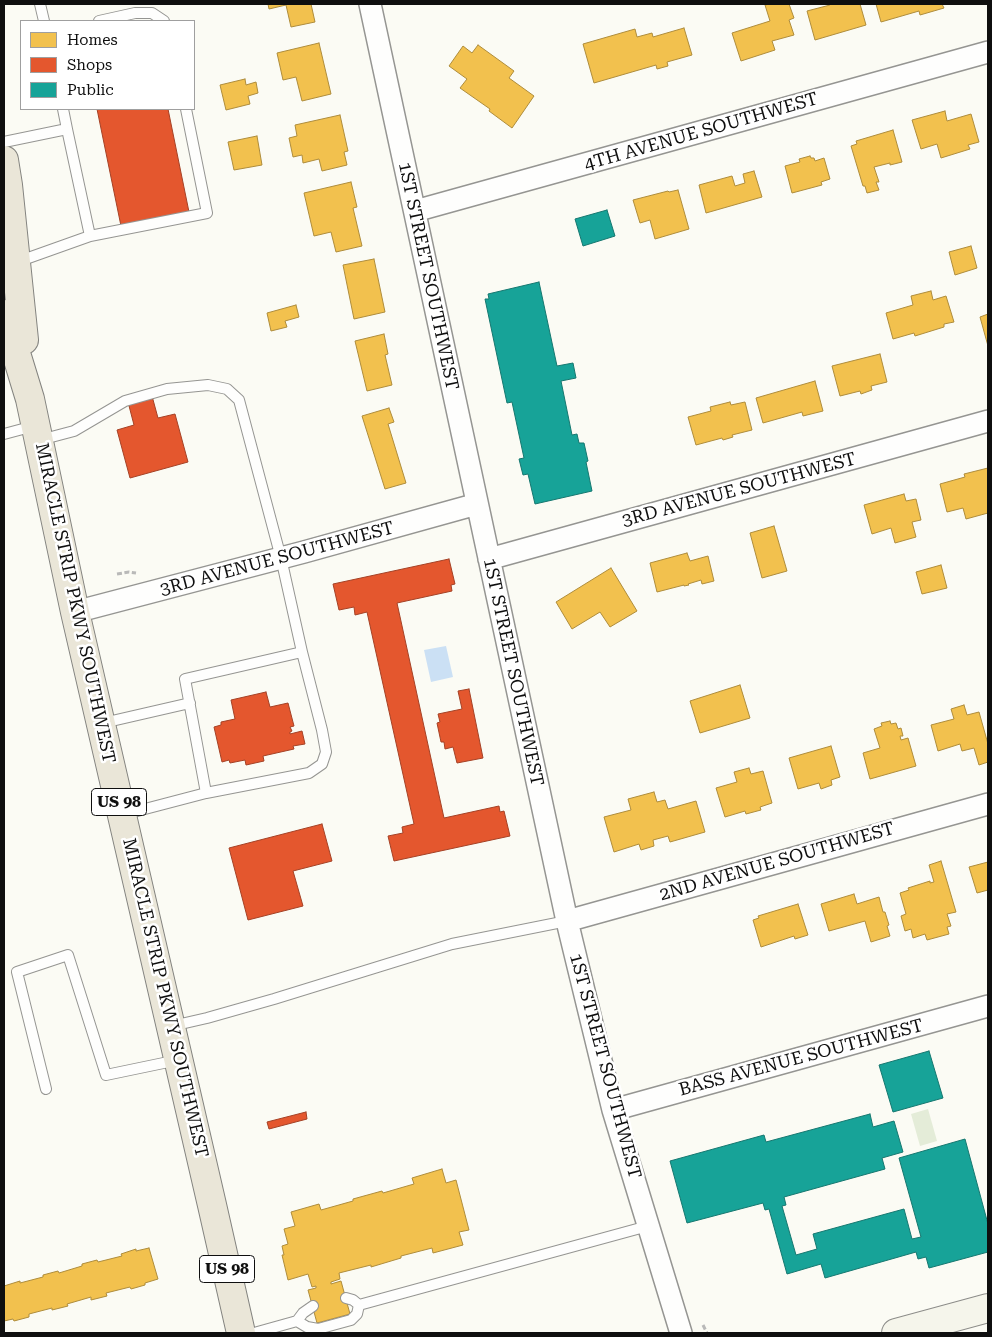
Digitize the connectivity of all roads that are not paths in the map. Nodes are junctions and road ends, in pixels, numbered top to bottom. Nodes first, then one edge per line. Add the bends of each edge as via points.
1 (40, 4) edge
2 (370, 4) edge
3 (44, 20) edge
4 (104, 20) edge
5 (162, 20) edge
6 (988, 52) edge
7 (63, 110) edge
8 (186, 110) edge
9 (67, 129) junction
10 (4, 142) edge
11 (4, 160) edge
12 (415, 212) junction
13 (90, 236) junction
14 (16, 262) junction
15 (4, 314) edge
16 (30, 399) junction
17 (988, 421) edge
18 (37, 433) junction
19 (4, 434) edge
20 (477, 504) junction
21 (281, 558) junction
22 (489, 559) junction
23 (75, 612) junction
24 (302, 652) junction
25 (190, 703) junction
26 (101, 724) junction
27 (206, 793) junction
28 (988, 804) edge
29 (122, 815) junction
30 (567, 921) junction
31 (988, 1006) edge
32 (171, 1026) junction
33 (179, 1060) junction
34 (46, 1089) dead end
35 (613, 1110) junction
36 (648, 1226) junction
37 (346, 1298) dead end
38 (313, 1306) dead end
39 (359, 1306) junction
40 (988, 1308) edge
41 (297, 1321) junction
42 (241, 1333) edge
43 (254, 1333) edge
44 (681, 1333) edge
45 (896, 1333) edge

1 - 3 lane
2 - 12 street, 1ST STREET SOUTHWEST
4 - 5 lane via 152,13
6 - 12 street, 4TH AVENUE SOUTHWEST
7 - 9 lane
8 - 13 lane via 207,213
9 - 10 lane
9 - 13 lane
11 - 14 highway, MIRACLE STRIP PKWY SOUTHWEST / US 98
12 - 20 street, 1ST STREET SOUTHWEST
13 - 14 lane
14 - 16 highway, MIRACLE STRIP PKWY SOUTHWEST / US 98
15 - 16 highway, MIRACLE STRIP PKWY SOUTHWEST / US 98
16 - 18 highway, MIRACLE STRIP PKWY SOUTHWEST / US 98
17 - 22 street, 3RD AVENUE SOUTHWEST
18 - 19 lane
18 - 21 lane via 74,431 124,401 167,388 208,385 227,389 239,400
18 - 23 highway, MIRACLE STRIP PKWY SOUTHWEST / US 98
20 - 21 street, 3RD AVENUE SOUTHWEST
20 - 22 street, 1ST STREET SOUTHWEST
21 - 23 street, 3RD AVENUE SOUTHWEST
21 - 24 lane
22 - 30 street, 1ST STREET SOUTHWEST
23 - 26 highway, MIRACLE STRIP PKWY SOUTHWEST / US 98
24 - 25 lane via 185,679
24 - 27 lane via 326,752 322,764 309,773
25 - 26 lane
25 - 27 lane
26 - 29 highway, MIRACLE STRIP PKWY SOUTHWEST / US 98
27 - 29 lane
28 - 30 street, 2ND AVENUE SOUTHWEST
29 - 32 highway, MIRACLE STRIP PKWY SOUTHWEST / US 98
30 - 32 lane via 452,944 274,999
30 - 35 street, 1ST STREET SOUTHWEST
31 - 35 street, BASS AVENUE SOUTHWEST
32 - 33 highway, MIRACLE STRIP PKWY SOUTHWEST / US 98
33 - 34 lane via 106,1075 68,955 17,972
33 - 42 highway, MIRACLE STRIP PKWY SOUTHWEST / US 98
35 - 36 street, 1ST STREET SOUTHWEST
36 - 39 lane
36 - 44 street, 1ST STREET SOUTHWEST
37 - 39 lane
38 - 41 lane
39 - 41 lane via 351,1320 318,1329
40 - 45 main road
41 - 43 lane

